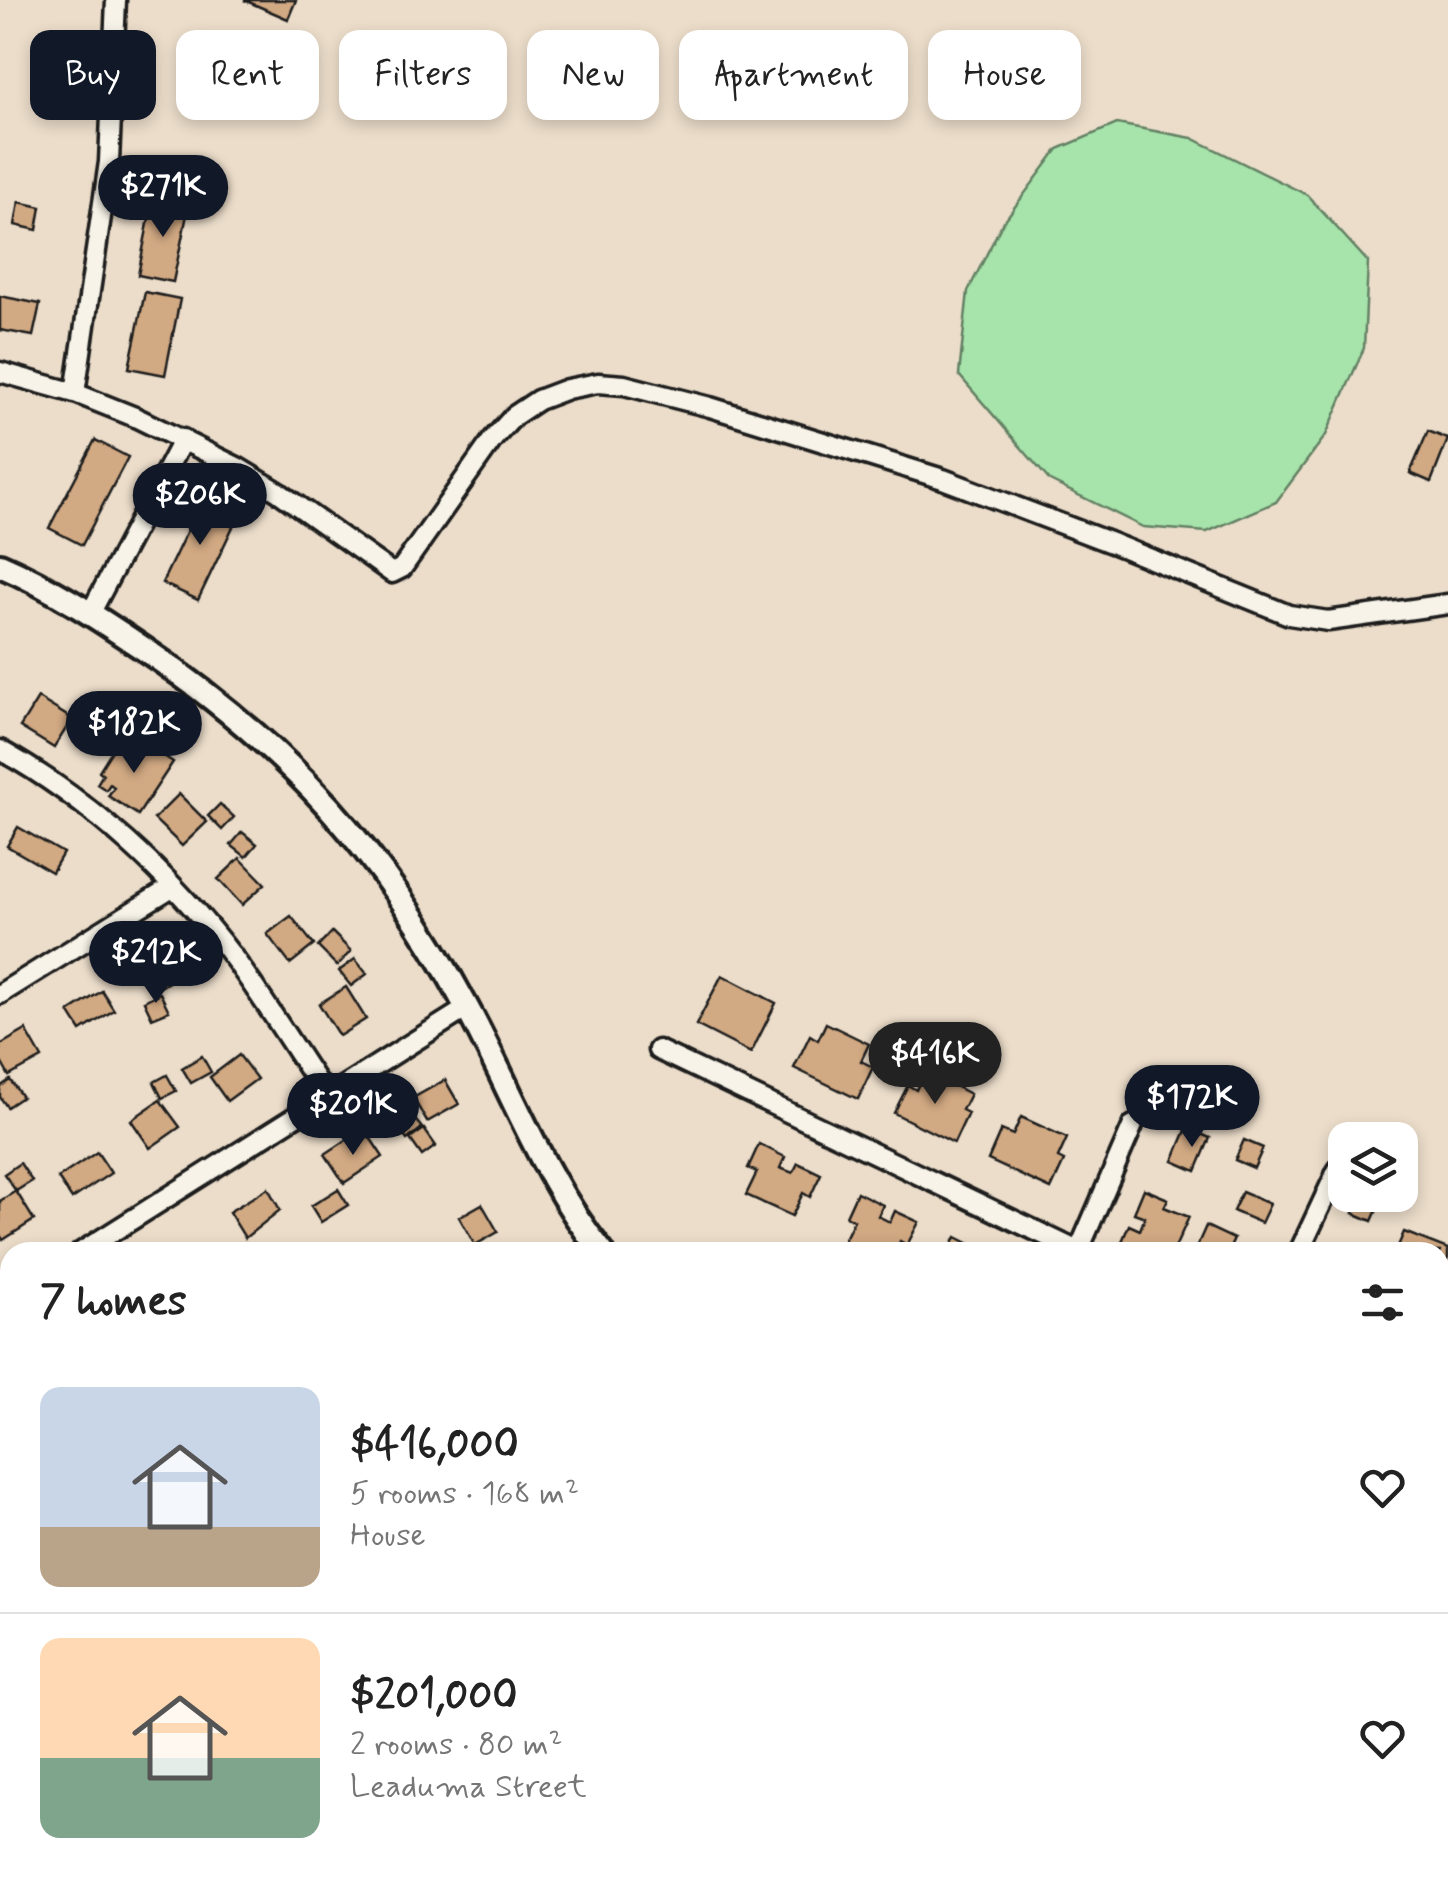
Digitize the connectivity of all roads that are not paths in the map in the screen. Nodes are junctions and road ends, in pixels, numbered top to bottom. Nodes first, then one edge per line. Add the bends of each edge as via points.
1 (116, 0) edge
2 (0, 372) edge
3 (75, 393) junction
4 (183, 439) junction
5 (0, 565) edge
6 (1448, 604) edge
7 (91, 612) junction
8 (0, 750) edge
9 (172, 886) junction
10 (0, 994) edge
11 (467, 1008) junction
12 (658, 1050) dead end
13 (327, 1096) junction
14 (1132, 1125) dead end
15 (1328, 1189) edge
16 (97, 1242) edge
17 (595, 1242) edge
18 (1057, 1242) edge
19 (1082, 1242) edge
20 (1304, 1242) edge

1 - 3 street via 109,162
2 - 3 street
3 - 4 street
4 - 6 street via 256,478 392,572 402,568 514,416 567,389 624,385 943,478 1289,615 1328,621
4 - 7 street
5 - 7 main road
7 - 11 main road via 229,710 322,796 390,882
8 - 9 street via 62,790
9 - 10 street
9 - 13 street via 235,960
11 - 13 street
11 - 17 main road via 553,1178
12 - 18 street
13 - 16 street
14 - 19 street
15 - 20 street

